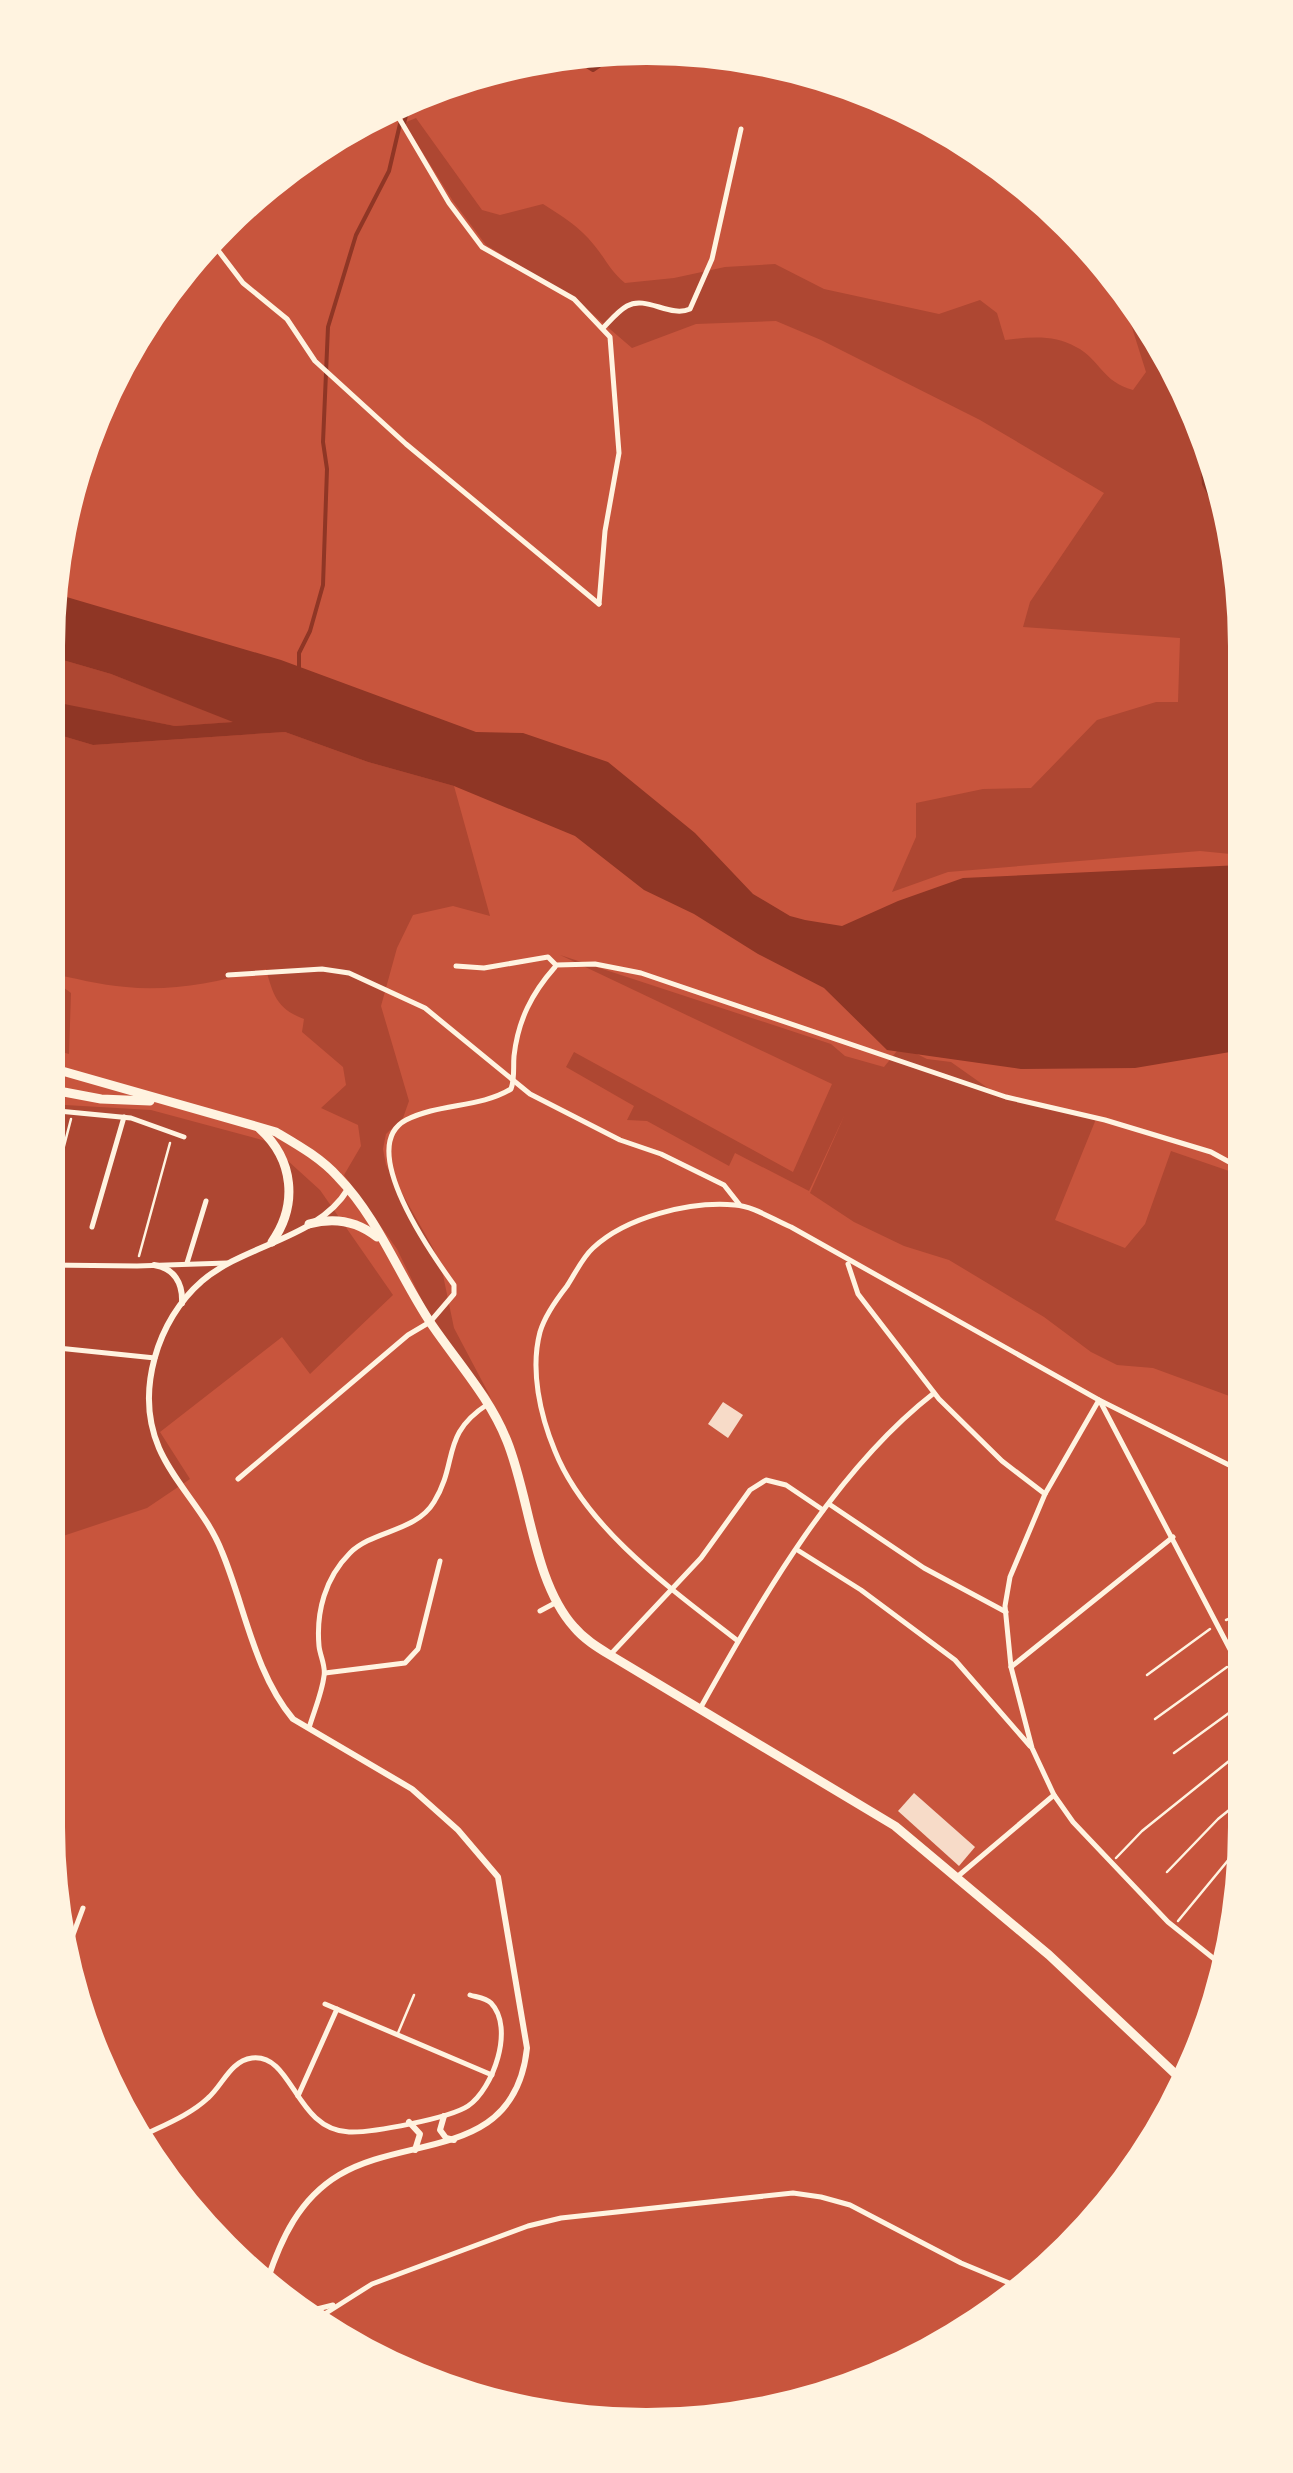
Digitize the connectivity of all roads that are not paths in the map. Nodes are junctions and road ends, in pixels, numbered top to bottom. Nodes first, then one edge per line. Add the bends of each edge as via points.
1 (400, 120) edge
2 (741, 129) dead end
3 (219, 252) edge
4 (603, 328) junction
5 (456, 966) dead end
6 (556, 966) junction
7 (228, 976) dead end
8 (65, 1072) edge
9 (514, 1080) junction
10 (65, 1092) edge
11 (158, 1100) junction
12 (65, 1112) edge
13 (124, 1117) junction
14 (254, 1124) junction
15 (184, 1138) dead end
16 (1228, 1162) edge
17 (348, 1188) junction
18 (206, 1201) dead end
19 (739, 1204) junction
20 (309, 1224) junction
21 (92, 1226) dead end
22 (272, 1242) junction
23 (391, 1252) junction
24 (847, 1261) junction
25 (187, 1263) junction
26 (228, 1263) junction
27 (65, 1265) edge
28 (154, 1265) junction
29 (181, 1306) junction
30 (430, 1322) junction
31 (65, 1349) edge
32 (155, 1358) junction
33 (934, 1392) junction
34 (1100, 1400) junction
35 (489, 1404) junction
36 (1228, 1464) edge
37 (238, 1478) dead end
38 (1045, 1494) junction
39 (829, 1504) junction
40 (823, 1510) junction
41 (1172, 1538) junction
42 (798, 1550) junction
43 (440, 1561) dead end
44 (671, 1588) junction
45 (558, 1602) junction
46 (540, 1612) dead end
47 (1006, 1612) junction
48 (738, 1641) junction
49 (1228, 1645) edge
50 (610, 1655) junction
51 (1011, 1667) junction
52 (325, 1672) junction
53 (701, 1707) junction
54 (309, 1728) junction
55 (1032, 1748) junction
56 (1054, 1795) junction
57 (957, 1877) junction
58 (83, 1908) dead end
59 (75, 1931) edge
60 (1213, 1958) edge
61 (414, 1995) dead end
62 (470, 1995) dead end
63 (325, 2004) dead end
64 (338, 2009) junction
65 (397, 2034) junction
66 (1174, 2072) edge
67 (492, 2075) junction
68 (298, 2096) junction
69 (444, 2116) junction
70 (410, 2122) junction
71 (151, 2131) edge
72 (455, 2140) junction
73 (414, 2151) junction
74 (271, 2270) edge
75 (1007, 2282) edge
76 (336, 2304) junction
77 (320, 2308) edge
78 (328, 2313) edge

1 - 4 street via 482,247 574,300
2 - 4 street via 712,259 690,310 637,303
3 - 4 street via 243,283 287,319 316,361 599,604 619,453 610,336
5 - 6 street via 548,957
6 - 9 street via 526,1010
6 - 16 street via 595,964 641,974 1006,1097 1104,1120
7 - 9 street via 349,973 425,1008
8 - 11 highway
9 - 19 street via 620,1140 724,1185
9 - 30 street via 501,1095 418,1116 391,1134 389,1161 406,1210 454,1285
10 - 11 highway
11 - 14 highway
12 - 13 street
13 - 15 street
13 - 21 street
14 - 17 highway via 300,1146
14 - 22 highway via 278,1149 289,1181 287,1213
17 - 20 street
17 - 23 highway
18 - 25 street
19 - 24 street
19 - 44 street via 688,1206 642,1218 592,1248 540,1334 536,1380 556,1454 613,1534
20 - 22 street
20 - 23 highway via 352,1223
22 - 26 street
23 - 30 highway
24 - 33 street via 858,1294
24 - 34 street
25 - 26 street
25 - 28 street
26 - 29 street
27 - 28 street
28 - 29 street via 177,1279
29 - 32 street
30 - 35 highway
30 - 37 street
31 - 32 street
32 - 54 street via 149,1389 158,1446 222,1549 281,1704
33 - 38 street
33 - 39 street
34 - 36 street
34 - 38 street
34 - 41 street
35 - 45 highway via 513,1456
35 - 52 street via 460,1428 427,1512 366,1541 330,1582 320,1608
38 - 47 street via 1010,1577
39 - 40 street
39 - 47 street via 924,1568
40 - 42 street
40 - 44 street via 766,1480 750,1490
41 - 49 street
41 - 51 street
42 - 48 street
42 - 55 street via 955,1660
43 - 52 street via 412,1658
44 - 48 street
44 - 50 street
45 - 46 street
45 - 50 highway via 573,1626
47 - 51 street
48 - 53 street
50 - 53 highway
51 - 55 street
52 - 54 street
53 - 57 highway via 895,1826
54 - 72 street via 412,1789 498,1877 526,2058 496,2115
55 - 56 street
56 - 57 street
56 - 60 street via 1174,1926
57 - 66 highway
58 - 59 street
61 - 65 lane
62 - 67 street via 494,2008 501,2046
63 - 64 street
64 - 65 street
64 - 68 street
65 - 67 street
67 - 69 street via 478,2098
68 - 70 street via 316,2122 339,2131
68 - 71 street via 274,2064 248,2059 196,2107
69 - 70 street
69 - 72 street via 440,2130
70 - 73 street via 420,2134
72 - 73 street
73 - 74 street via 353,2168 317,2191 290,2225
75 - 76 street via 850,2205 792,2194 561,2218 405,2271
76 - 77 street
76 - 78 street

